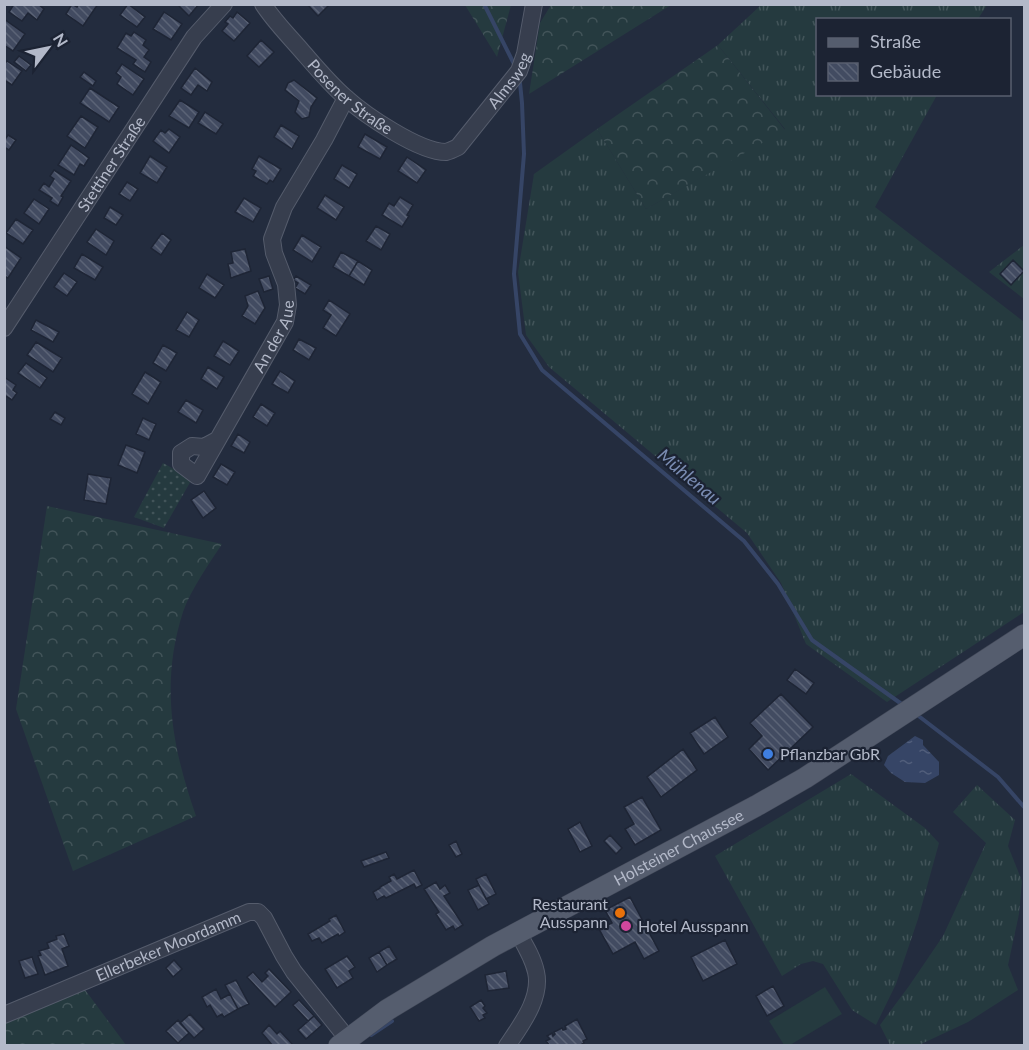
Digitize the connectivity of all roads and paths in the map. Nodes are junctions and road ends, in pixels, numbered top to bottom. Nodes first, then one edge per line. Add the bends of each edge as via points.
1 (224, 4) edge
2 (263, 4) edge
3 (534, 4) edge
4 (346, 98) junction
5 (459, 147) joint
6 (4, 328) edge
7 (217, 440) dead end
8 (1024, 635) edge
9 (518, 933) junction
10 (4, 1015) edge
11 (343, 1042) edge
12 (507, 1046) edge

1 - 6 street, Stettiner Straße via 194,38
2 - 4 street, Posener Straße
3 - 5 street, Almsweg via 519,72
4 - 5 street, Posener Straße via 419,144 448,152
4 - 7 street, An der Aue via 284,207 272,239 286,284 285,322
8 - 9 main road, Holsteiner Chaussee via 805,778
9 - 11 main road, Holsteiner Chaussee via 387,1010
9 - 12 street via 537,973 536,990 527,1015
10 - 11 street, Ellerbeker Moordamm via 249,912 258,912

